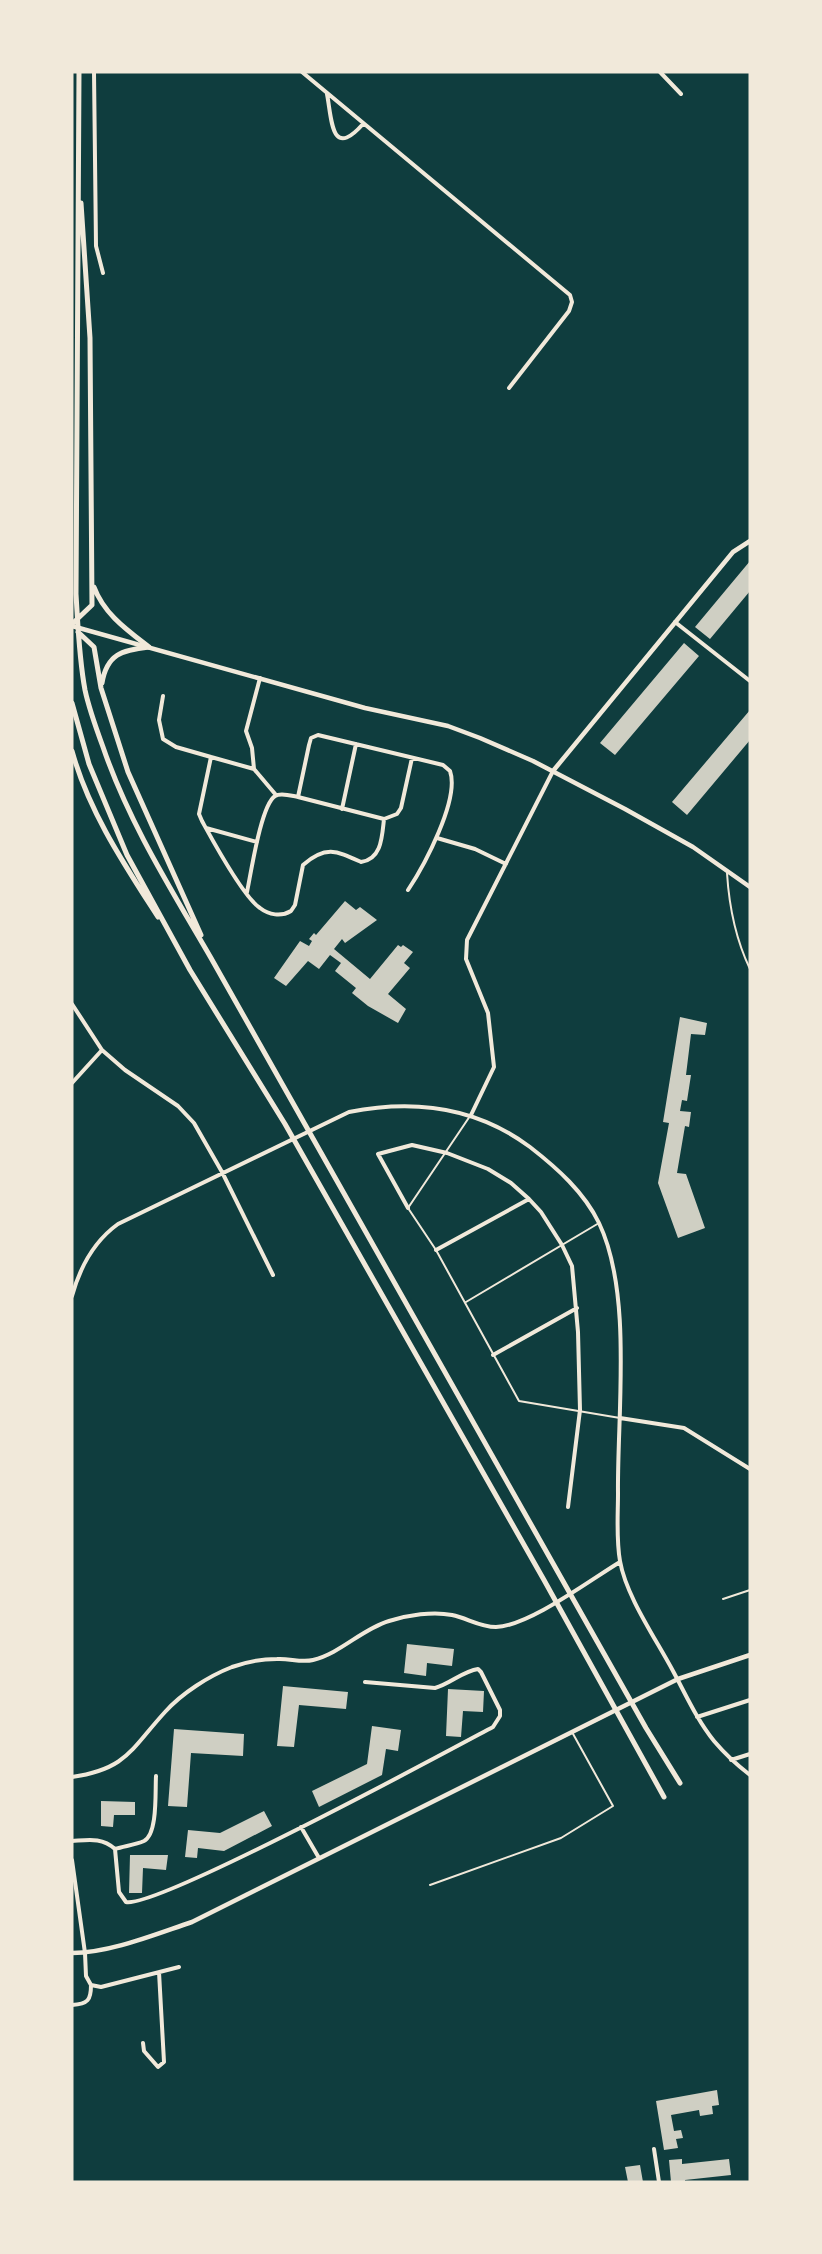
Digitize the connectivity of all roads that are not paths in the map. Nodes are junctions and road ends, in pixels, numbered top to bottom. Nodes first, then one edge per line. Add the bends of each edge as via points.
1 (79, 72) edge
2 (94, 72) edge
3 (302, 72) edge
4 (660, 72) edge
5 (327, 94) junction
6 (681, 94) dead end
7 (363, 124) junction
8 (78, 175) junction
9 (103, 273) dead end
10 (509, 387) dead end
11 (750, 541) edge
12 (92, 583) junction
13 (675, 622) junction
14 (72, 626) edge
15 (149, 647) junction
16 (260, 678) junction
17 (750, 681) edge
18 (101, 688) junction
19 (164, 696) dead end
20 (72, 703) edge
21 (356, 744) junction
22 (72, 751) edge
23 (211, 757) junction
24 (412, 758) junction
25 (254, 769) junction
26 (553, 771) junction
27 (276, 795) junction
28 (298, 797) junction
29 (342, 809) junction
30 (384, 819) junction
31 (206, 828) junction
32 (437, 838) junction
33 (257, 842) junction
34 (506, 864) junction
35 (727, 869) junction
36 (750, 886) edge
37 (408, 890) dead end
38 (247, 893) junction
39 (211, 958) junction
40 (750, 969) edge
41 (190, 970) junction
42 (72, 1004) edge
43 (102, 1050) junction
44 (72, 1083) edge
45 (471, 1115) junction
46 (447, 1153) junction
47 (222, 1172) junction
48 (529, 1199) junction
49 (408, 1208) junction
50 (599, 1223) junction
51 (562, 1245) junction
52 (436, 1250) junction
53 (273, 1275) dead end
54 (72, 1296) edge
55 (466, 1302) junction
56 (577, 1308) junction
57 (493, 1354) junction
58 (580, 1410) junction
59 (620, 1418) junction
60 (750, 1469) edge
61 (568, 1507) dead end
62 (620, 1562) junction
63 (750, 1590) edge
64 (723, 1599) dead end
65 (750, 1655) edge
66 (678, 1679) junction
67 (365, 1683) dead end
68 (750, 1700) edge
69 (697, 1717) junction
70 (572, 1732) junction
71 (750, 1755) edge
72 (731, 1760) junction
73 (750, 1775) edge
74 (156, 1776) dead end
75 (72, 1778) edge
76 (680, 1783) dead end
77 (664, 1797) dead end
78 (301, 1827) junction
79 (72, 1841) edge
80 (115, 1849) junction
81 (319, 1857) junction
82 (72, 1860) edge
83 (429, 1885) dead end
84 (72, 1953) edge
85 (85, 1953) junction
86 (179, 1966) dead end
87 (159, 1972) junction
88 (91, 1985) junction
89 (72, 2005) edge
90 (143, 2043) dead end
91 (654, 2149) dead end
92 (659, 2182) edge

1 - 8 main road
2 - 9 street via 96,246
3 - 5 street
4 - 6 street
5 - 7 street
5 - 7 street via 338,136 350,138
7 - 10 street via 570,295 569,311
8 - 12 main road via 90,338
8 - 39 main road via 78,647 88,702 115,782 147,849
11 - 13 street via 733,552
12 - 14 main road via 92,605
12 - 15 main road via 111,615
13 - 17 street
13 - 26 street
14 - 15 street
14 - 18 main road via 94,647
15 - 16 street
15 - 18 main road via 136,648 109,661
16 - 25 street via 246,731
16 - 26 street via 365,708 448,726
18 - 39 main road via 128,772
19 - 23 street via 159,720 163,739
20 - 41 main road via 93,775 127,855
21 - 24 street
21 - 28 street via 318,735 311,738
21 - 29 street
22 - 41 main road via 90,802 111,844
23 - 25 street
23 - 31 street via 200,814
24 - 30 street via 401,808
24 - 32 street via 443,765 452,776
25 - 27 street
26 - 34 street
26 - 35 street
27 - 28 street
27 - 33 street via 266,811
28 - 29 street
29 - 30 street
30 - 38 street via 374,858 361,862 330,851 320,853 303,866 295,905 286,914 258,908
31 - 33 street
31 - 38 street
32 - 34 street via 475,849
32 - 37 street
33 - 38 street
34 - 45 street via 467,940 466,959 488,1013 494,1067
35 - 36 street
35 - 40 lane via 742,952
39 - 76 main road
41 - 77 main road via 285,1124
42 - 43 street
43 - 44 street
43 - 47 street via 185,1112
45 - 46 lane
45 - 47 street via 418,1106 381,1106 349,1112
45 - 50 street via 517,1138 555,1166 579,1192
46 - 48 street via 488,1169
46 - 49 lane
46 - 49 street via 412,1145 378,1154
47 - 53 street
47 - 54 street via 104,1234 85,1261
48 - 51 street
48 - 52 street
49 - 52 lane
50 - 51 lane
50 - 59 street via 612,1260 616,1295
51 - 55 lane
51 - 56 street via 572,1266
52 - 55 lane
55 - 57 lane
56 - 57 street
56 - 58 street
57 - 58 lane via 519,1401
58 - 59 lane
58 - 61 street
59 - 60 street via 684,1428
59 - 62 street
62 - 66 street via 638,1607
62 - 75 street via 534,1615 509,1624 495,1627 437,1613 410,1616 388,1621 323,1657 309,1661 278,1658 233,1667 214,1675 166,1711 126,1757 107,1768
63 - 64 lane
65 - 66 street
66 - 69 street
66 - 70 street
67 - 78 street via 435,1688 477,1669 482,1672 500,1716 493,1727
68 - 69 street
69 - 72 street
70 - 81 street
70 - 83 lane via 613,1806 561,1838
71 - 72 street
72 - 73 street
74 - 80 street via 151,1832 144,1841
78 - 80 street via 137,1902 126,1902 119,1892
78 - 81 street
79 - 80 street via 98,1839
81 - 85 street via 192,1922
82 - 85 street
84 - 85 street
85 - 88 street via 86,1976
86 - 87 street
87 - 88 street via 101,1987
87 - 90 street via 164,2062 158,2067 144,2051
88 - 89 street via 88,2001
91 - 92 street

